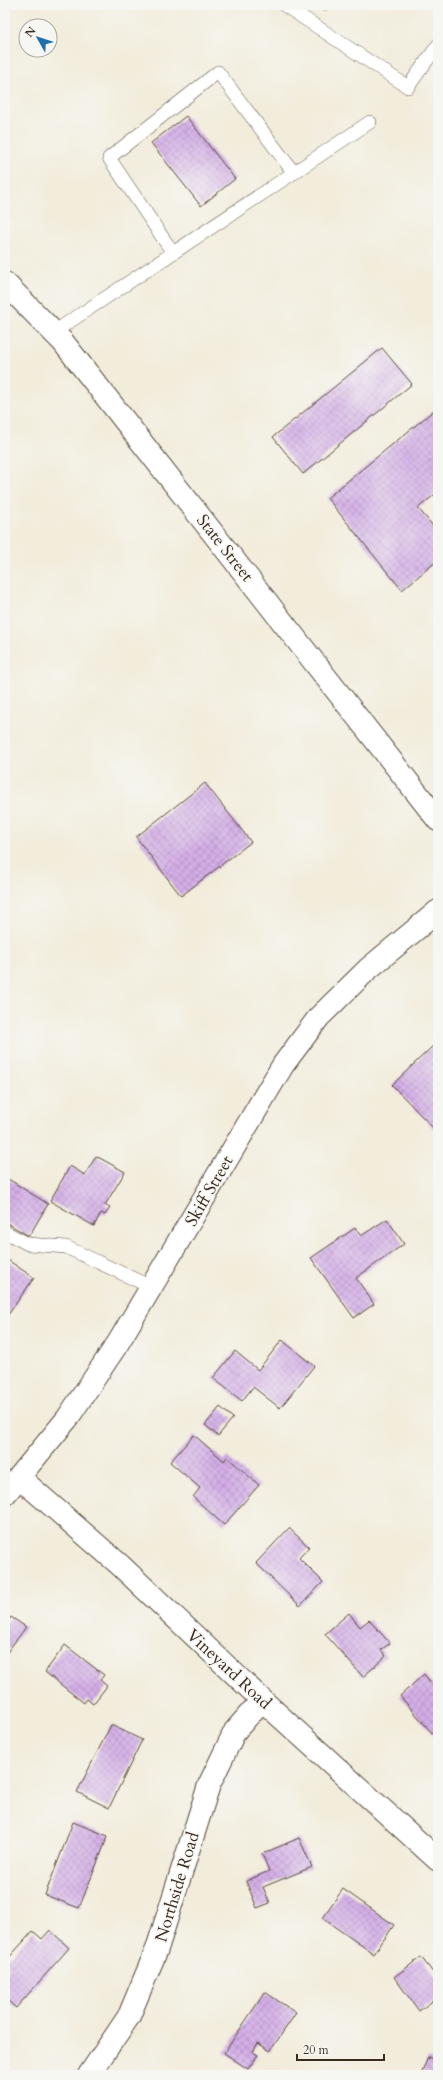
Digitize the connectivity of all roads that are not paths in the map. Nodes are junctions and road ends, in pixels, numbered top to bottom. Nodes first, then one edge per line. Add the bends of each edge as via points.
1 (284, 5) edge
2 (438, 46) edge
3 (370, 122) dead end
4 (294, 173) junction
5 (173, 253) junction
6 (5, 283) edge
7 (54, 332) junction
8 (438, 820) edge
9 (438, 912) edge
10 (5, 1232) edge
11 (152, 1287) junction
12 (20, 1478) junction
13 (5, 1494) edge
14 (262, 1700) junction
15 (438, 1860) edge
16 (90, 2075) edge

1 - 2 lane via 408,87
3 - 4 lane
4 - 5 lane
4 - 5 lane via 218,72 109,158
5 - 7 lane
6 - 7 main road, State Street
7 - 8 main road, State Street
9 - 11 main road, Skiff Street via 368,970 315,1023 283,1065
10 - 11 lane via 28,1244 66,1247
11 - 12 main road, Skiff Street via 67,1420
12 - 13 main road, Skiff Street
12 - 14 main road, Vineyard Road via 120,1565
14 - 15 main road, Vineyard Road
14 - 16 main road, Northside Road via 235,1731 220,1759 209,1785 157,1949 129,2016

